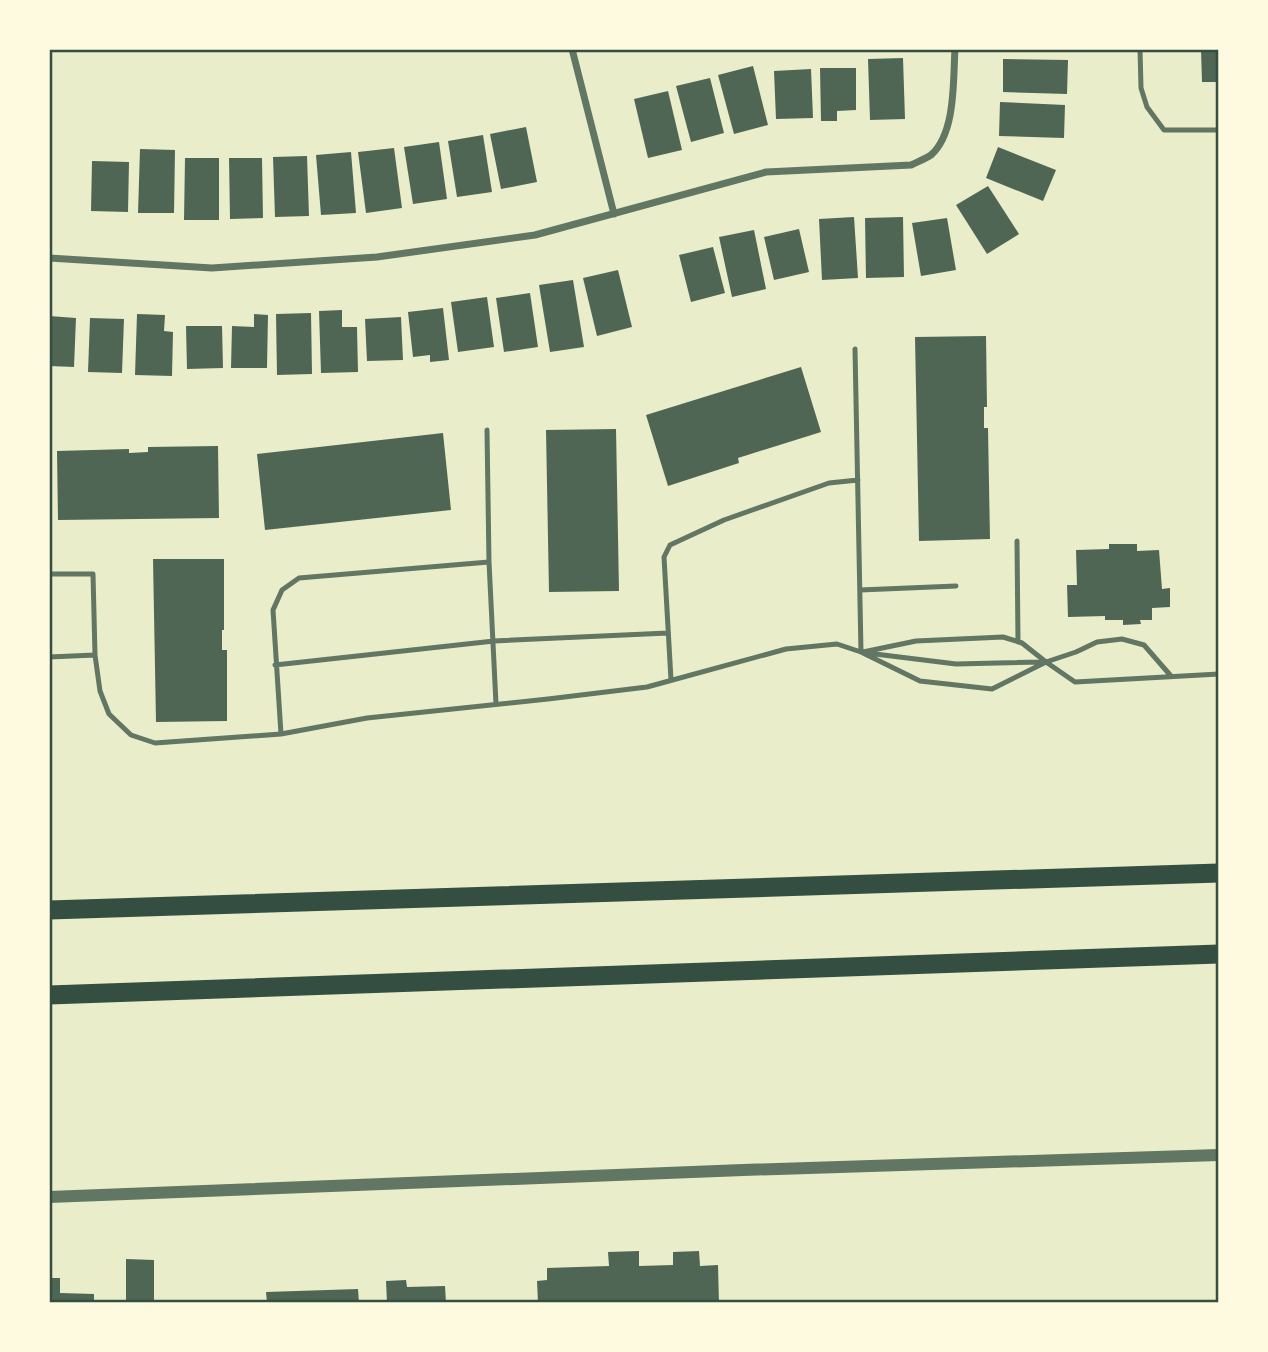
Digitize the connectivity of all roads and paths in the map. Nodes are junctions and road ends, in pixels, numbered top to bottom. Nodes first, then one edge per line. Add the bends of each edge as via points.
1 (572, 49) edge
2 (955, 49) edge
3 (1140, 49) edge
4 (1219, 130) edge
5 (614, 214) junction
6 (49, 258) edge
7 (855, 349) dead end
8 (487, 430) dead end
9 (858, 480) junction
10 (1017, 541) dead end
11 (489, 562) junction
12 (49, 574) edge
13 (956, 586) dead end
14 (860, 590) junction
15 (668, 633) junction
16 (494, 641) junction
17 (1018, 642) junction
18 (861, 652) junction
19 (95, 655) junction
20 (49, 657) edge
21 (1046, 662) junction
22 (275, 665) junction
23 (1219, 674) edge
24 (1171, 676) junction
25 (671, 680) junction
26 (496, 704) junction
27 (281, 734) junction
28 (1219, 873) edge
29 (49, 911) edge
30 (1219, 954) edge
31 (49, 995) edge
32 (1219, 1155) edge
33 (49, 1197) edge

1 - 5 street
2 - 5 street via 943,140 929,156 911,165 766,172
3 - 4 lane via 1141,88 1147,107 1164,130
5 - 6 street via 535,235 377,257 212,268
7 - 9 lane
8 - 11 lane
9 - 14 lane
9 - 15 lane via 829,483 724,520 670,545 664,557
10 - 17 lane
11 - 16 lane
11 - 22 lane via 299,578 282,590 272,610
12 - 19 lane via 93,574
13 - 14 lane
14 - 18 lane
15 - 16 lane
15 - 25 lane
16 - 22 lane
16 - 26 lane
17 - 18 lane via 1003,637 916,640
17 - 21 lane
18 - 21 lane via 956,664
18 - 21 lane via 920,681 992,689
18 - 25 lane via 838,644 786,649
19 - 20 lane
19 - 27 lane via 109,714 131,735 155,743
21 - 24 lane via 1075,682
21 - 24 lane via 1097,642 1122,639 1144,645
22 - 27 lane
23 - 24 lane
25 - 26 lane via 647,687
26 - 27 lane via 368,718
28 - 29 highway
30 - 31 highway
32 - 33 street

